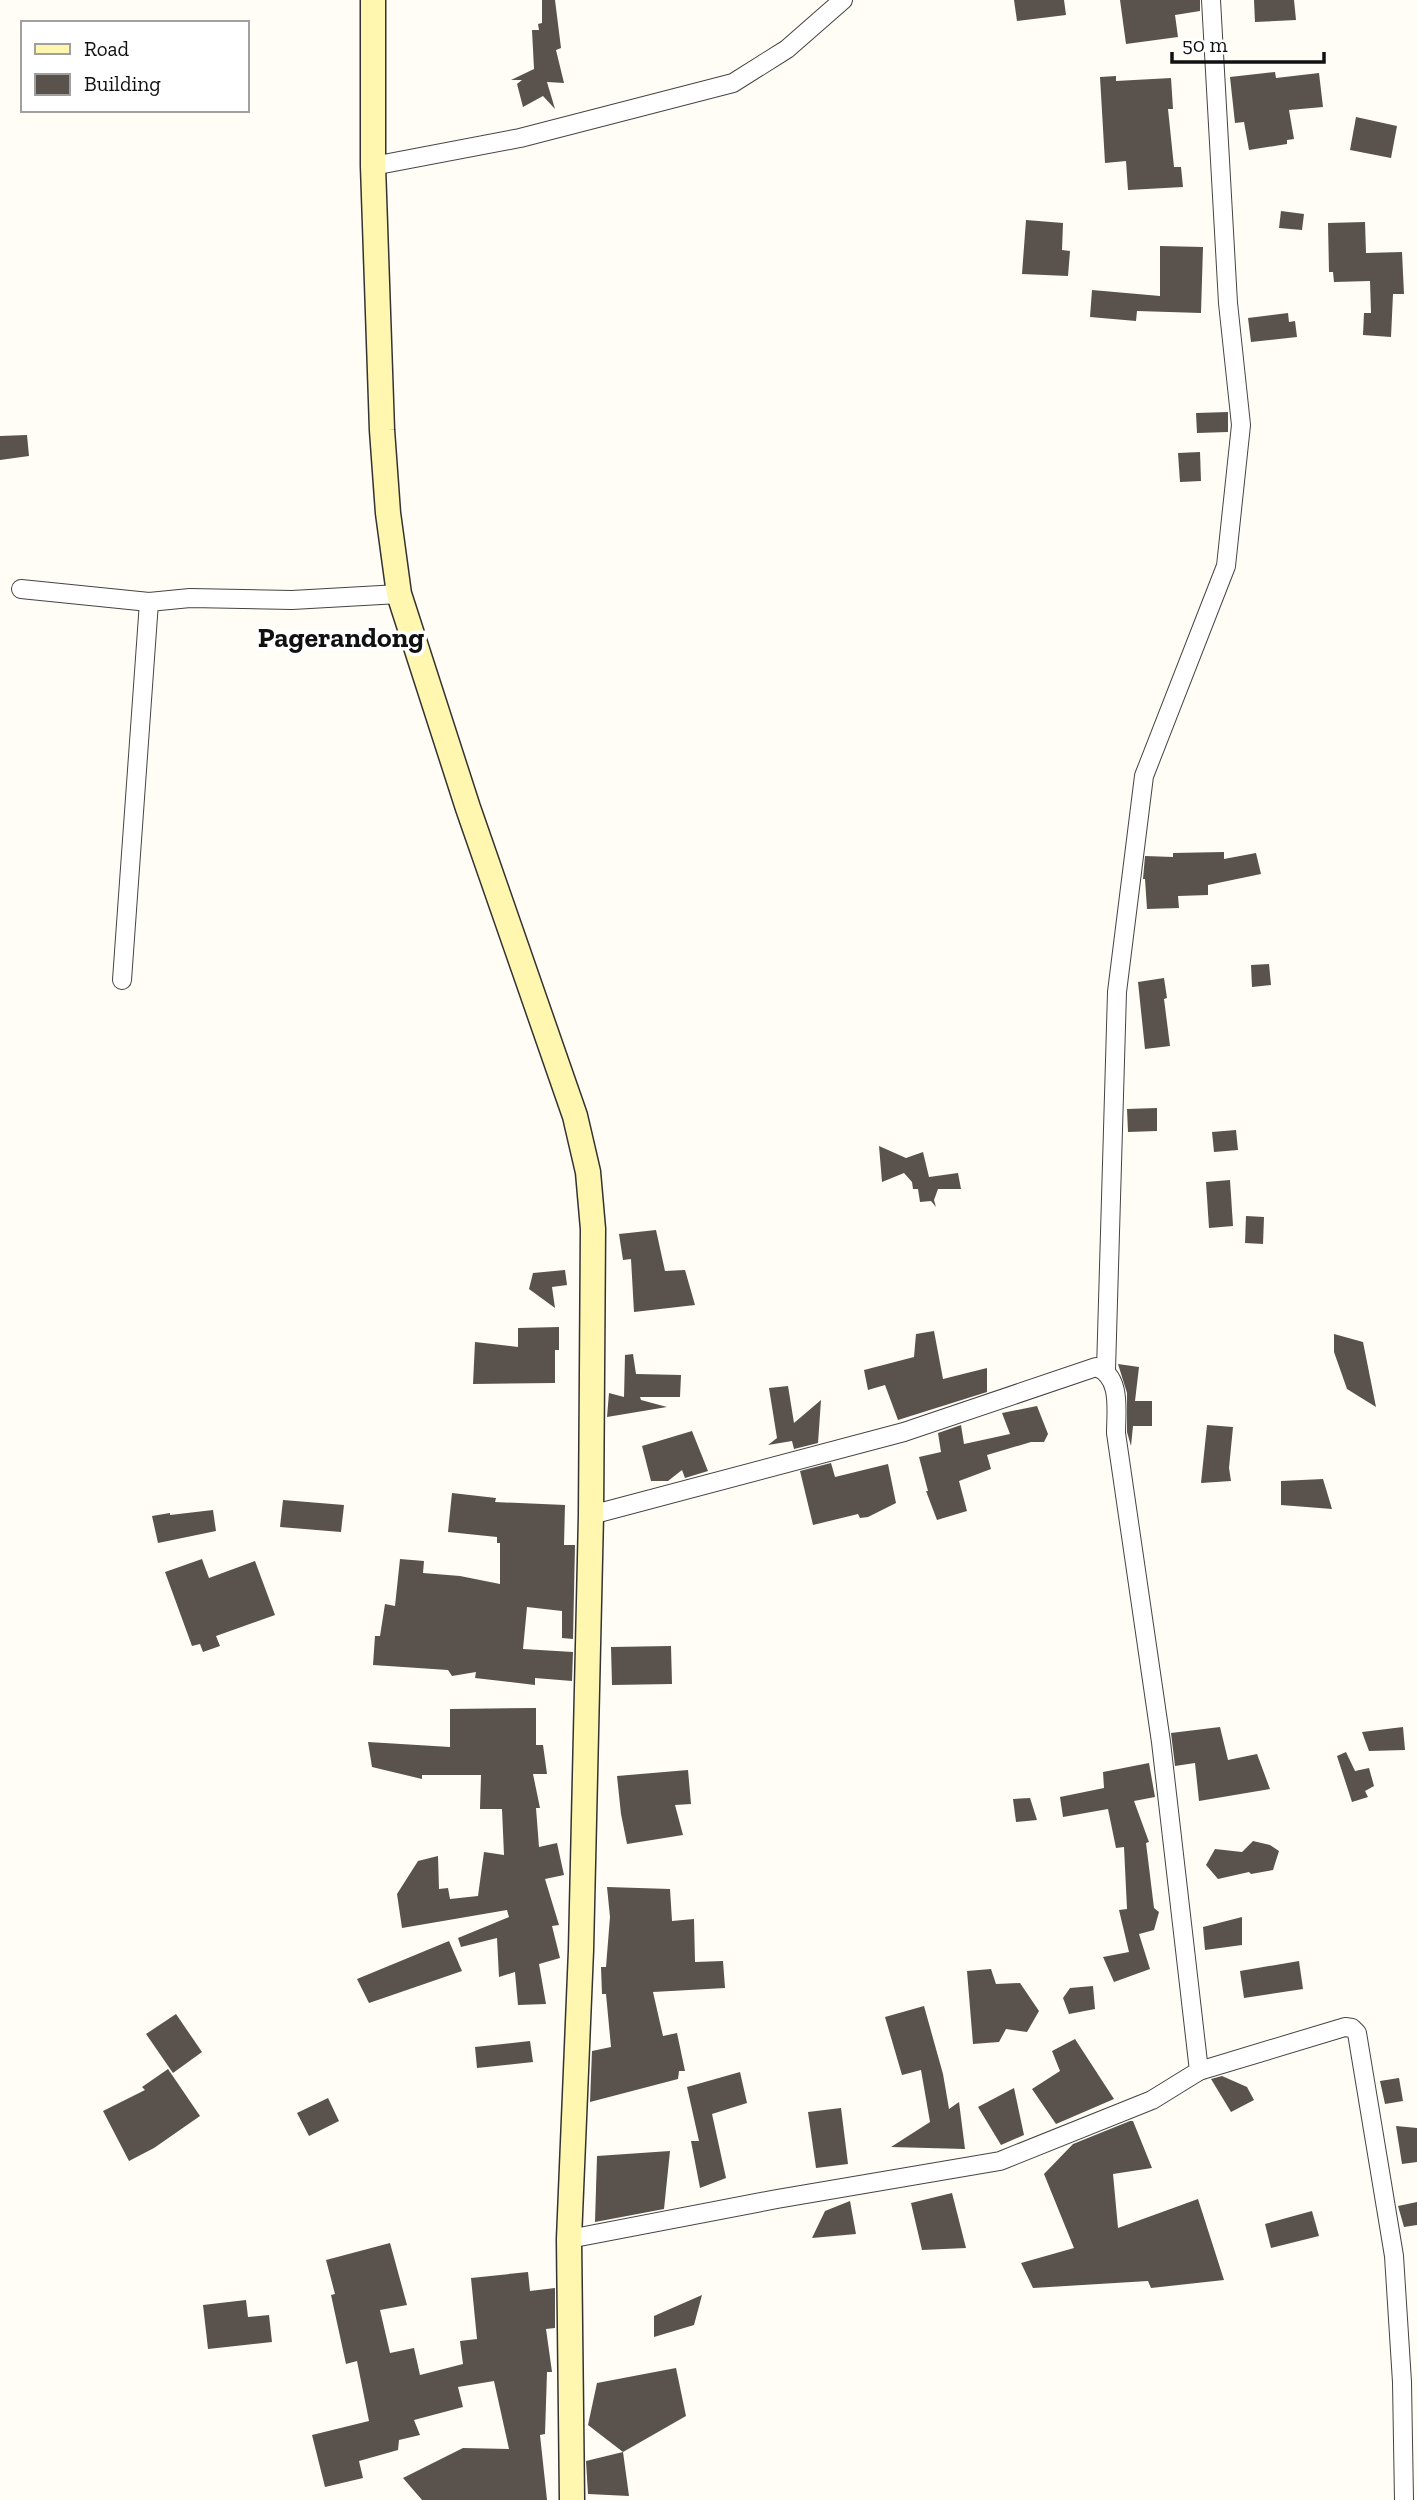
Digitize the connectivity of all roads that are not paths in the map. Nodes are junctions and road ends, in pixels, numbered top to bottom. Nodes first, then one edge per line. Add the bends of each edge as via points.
1 (373, 0) edge
2 (843, 0) edge
3 (1211, 0) edge
4 (373, 166) junction
5 (21, 589) dead end
6 (399, 594) junction
7 (149, 602) junction
8 (122, 980) dead end
9 (1106, 1370) junction
10 (591, 1515) junction
11 (1199, 2071) junction
12 (569, 2239) junction
13 (572, 2500) edge
14 (1404, 2500) edge

1 - 4 street
2 - 4 street via 787,49 733,83 520,138
3 - 9 street via 1228,303 1241,425 1226,566 1144,776 1117,992
4 - 6 street via 382,430
5 - 7 street
6 - 7 street
6 - 10 street via 575,1116 588,1172 593,1228
7 - 8 street
9 - 10 street via 1096,1367 904,1432
9 - 11 street via 1115,1391 1116,1433 1161,1742
10 - 12 street
11 - 12 street via 1152,2100 1000,2161
11 - 14 street via 1345,2027 1357,2034 1394,2256
12 - 13 street

